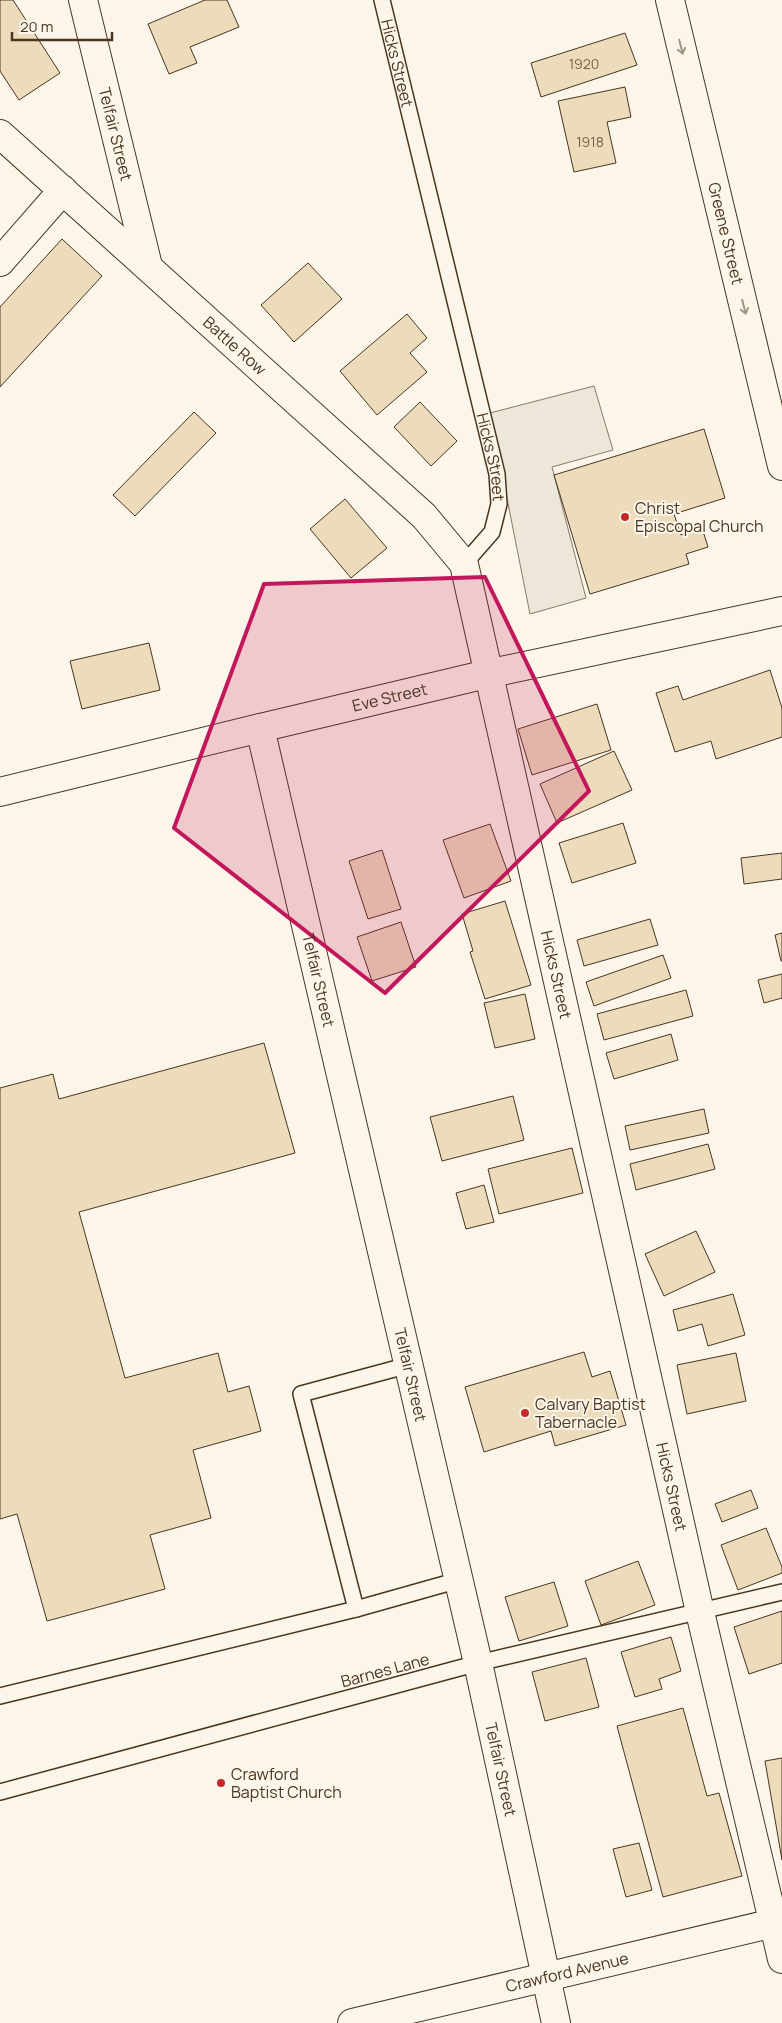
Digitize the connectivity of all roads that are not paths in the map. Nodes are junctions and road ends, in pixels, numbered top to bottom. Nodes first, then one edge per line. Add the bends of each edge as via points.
1 (83, 0) edge
2 (382, 0) edge
3 (670, 0) edge
4 (0, 134) edge
5 (63, 190) junction
6 (0, 262) edge
7 (148, 266) junction
8 (782, 466) edge
9 (464, 564) junction
10 (782, 611) edge
11 (488, 674) junction
12 (260, 728) junction
13 (0, 792) edge
14 (409, 1365) junction
15 (459, 1580) junction
16 (782, 1592) edge
17 (356, 1609) junction
18 (700, 1612) junction
19 (478, 1663) junction
20 (0, 1696) edge
21 (0, 1792) edge
22 (778, 1922) edge
23 (782, 1959) edge
24 (547, 1977) junction
25 (352, 2023) edge
26 (556, 2023) edge

1 - 7 street, Telfair Street
2 - 9 lane, Hicks Street via 497,474 499,504 492,532
3 -> 8 street, Greene Street
4 - 5 street, Battle Row
5 - 6 street
5 - 7 street, Battle Row
7 - 9 street, Battle Row via 424,516
9 - 11 street, Hicks Street
10 - 11 street, Eve Street
11 - 12 street, Eve Street
11 - 18 street, Hicks Street
12 - 13 street, Eve Street
12 - 14 street, Telfair Street
14 - 15 street, Telfair Street
14 - 17 lane via 301,1394
15 - 17 lane
15 - 19 street, Telfair Street
16 - 18 lane, Barnes Lane
17 - 20 lane
18 - 19 lane, Barnes Lane
18 - 22 street, Hicks Street
19 - 21 lane, Barnes Lane
19 - 24 street, Telfair Street
22 - 23 street, Hicks Street
22 - 24 street, Crawford Avenue
24 - 25 street, Crawford Avenue
24 - 26 street, Telfair Street

